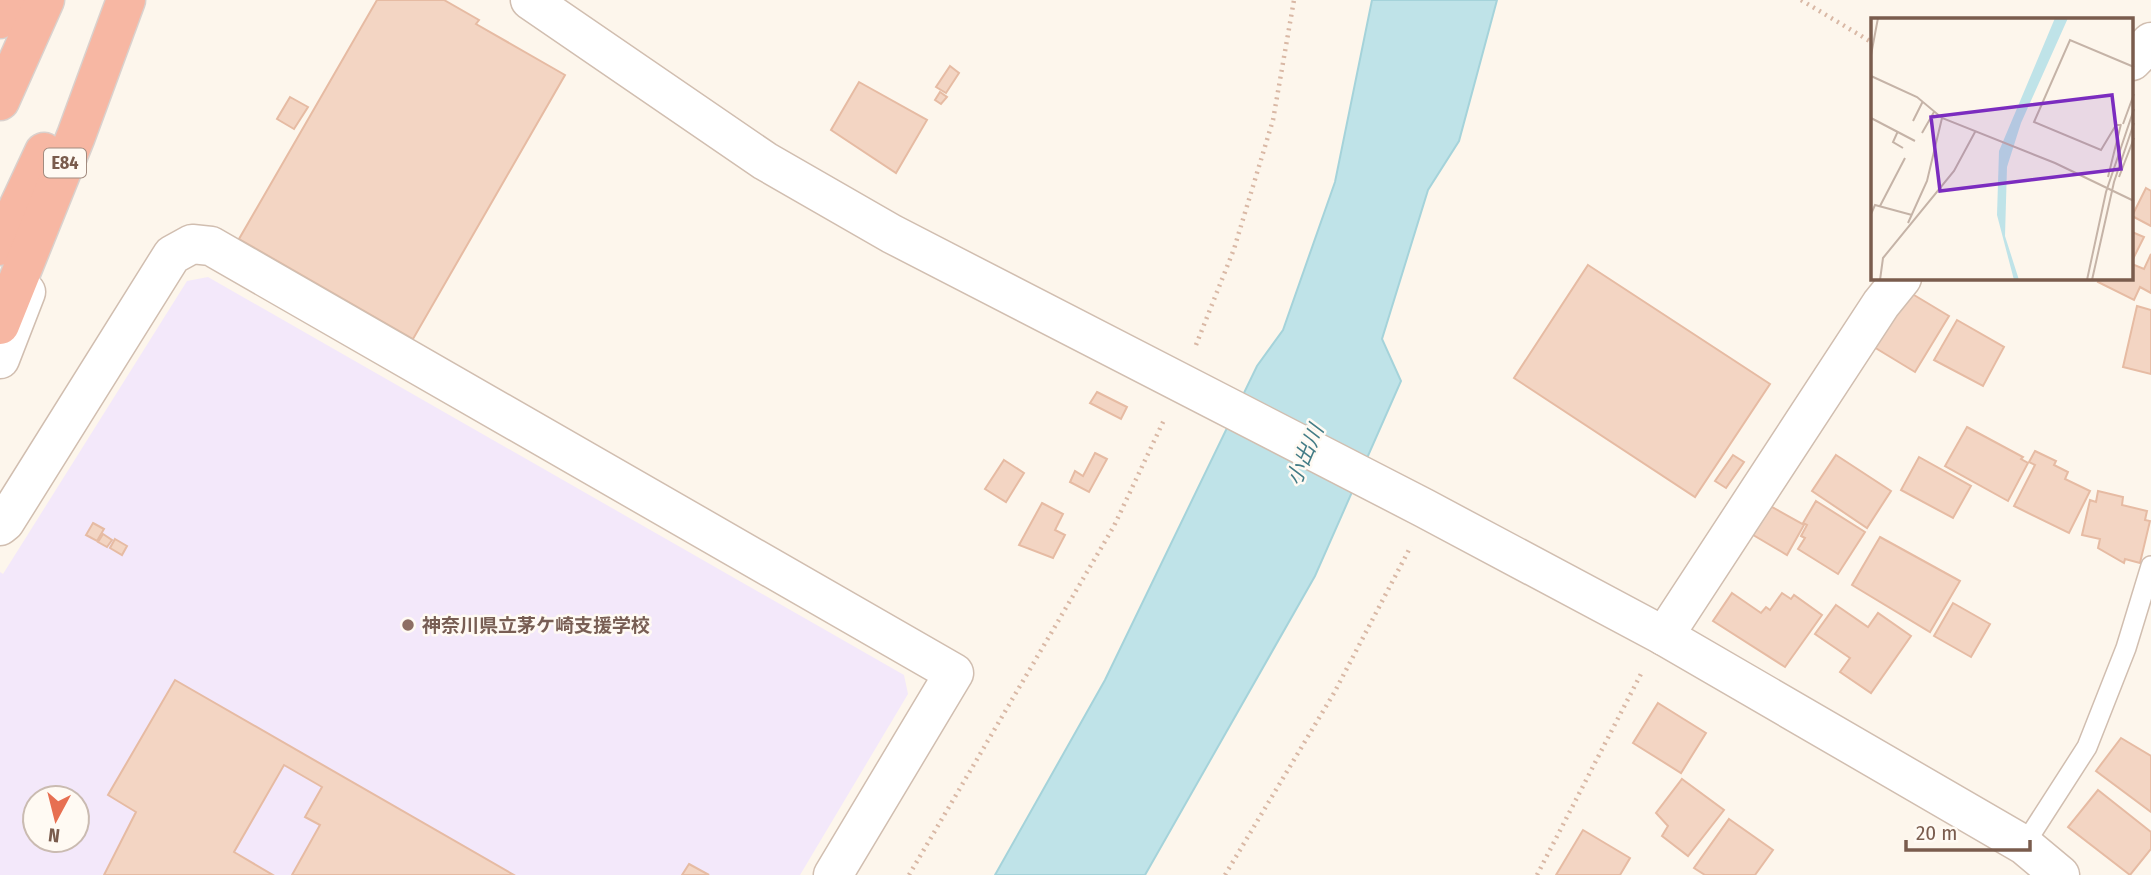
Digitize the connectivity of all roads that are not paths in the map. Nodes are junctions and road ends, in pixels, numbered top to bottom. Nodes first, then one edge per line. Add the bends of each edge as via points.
1 (10, 0) edge
2 (45, 0) edge
3 (111, 0) edge
4 (126, 0) edge
5 (139, 0) edge
6 (530, 0) edge
7 (0, 19) edge
8 (2151, 42) edge
9 (2134, 59) edge
10 (0, 101) edge
11 (0, 246) edge
12 (1900, 280) edge
13 (0, 325) edge
14 (0, 359) edge
15 (0, 526) edge
16 (2151, 566) edge
17 (1664, 636) junction
18 (2024, 845) junction
19 (833, 875) edge
20 (2060, 875) edge

1 - 7 highway
2 - 10 highway
3 - 11 highway, E84
4 - 13 highway, E84
5 - 14 street
6 - 17 street via 765,161 891,234
8 - 9 street
12 - 17 street
15 - 19 street via 172,254 192,244 211,246 954,673
16 - 18 lane via 2126,648 2087,747
17 - 18 street
18 - 20 street

